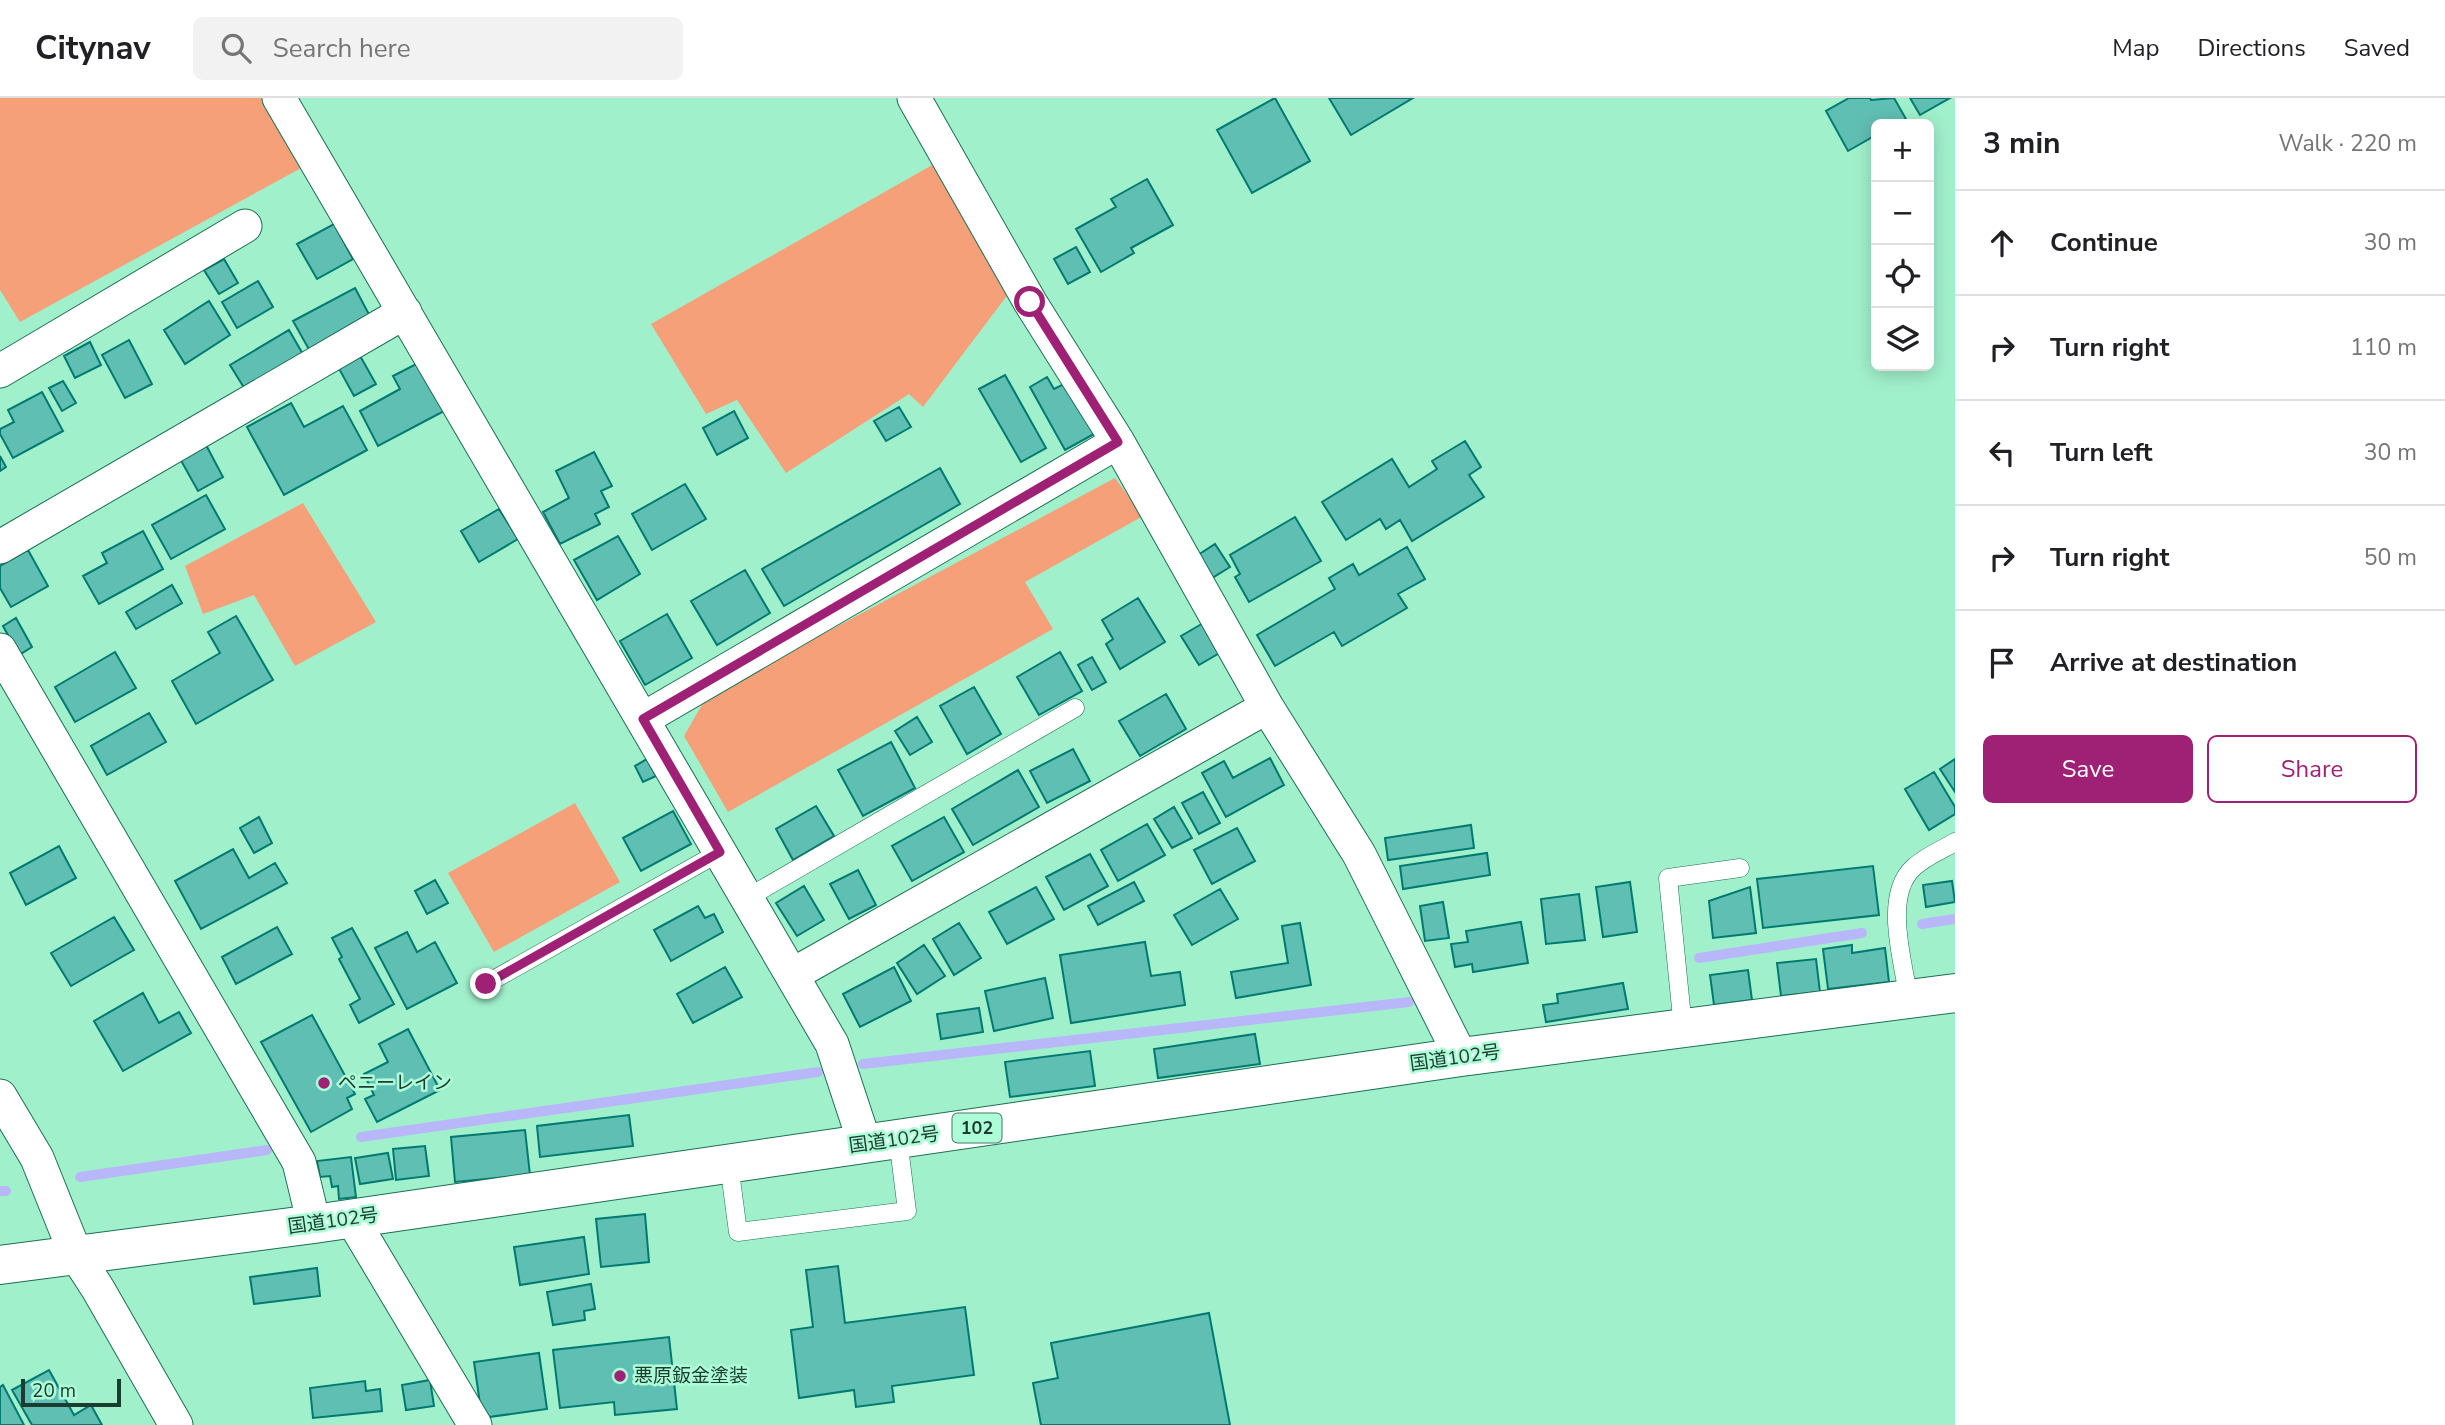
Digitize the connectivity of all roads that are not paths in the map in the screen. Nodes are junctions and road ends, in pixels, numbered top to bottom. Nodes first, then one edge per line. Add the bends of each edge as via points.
1 (279, 98) edge
2 (914, 98) edge
3 (245, 226) dead end
4 (405, 312) junction
5 (0, 371) edge
6 (1118, 442) junction
7 (0, 547) edge
8 (0, 650) edge
9 (1267, 707) junction
10 (1075, 708) dead end
11 (643, 719) junction
12 (1955, 842) edge
13 (720, 852) junction
14 (1740, 868) dead end
15 (747, 898) junction
16 (792, 975) junction
17 (486, 984) dead end
18 (1955, 993) edge
19 (1909, 999) junction
20 (1683, 1028) junction
21 (1461, 1057) junction
22 (0, 1096) edge
23 (881, 1142) junction
24 (729, 1164) junction
25 (352, 1219) junction
26 (314, 1224) junction
27 (76, 1255) junction
28 (0, 1265) edge
29 (176, 1425) edge
30 (475, 1425) edge

1 - 4 street
2 - 6 street via 1030,302
3 - 5 street
4 - 7 street
4 - 11 street
6 - 9 street
6 - 11 street
8 - 26 street via 299,1162
9 - 16 street
9 - 21 street via 1360,854
10 - 15 lane
11 - 13 street
12 - 19 lane via 1912,868 1897,895
13 - 15 street
13 - 17 lane
14 - 20 lane via 1668,878
15 - 16 street
16 - 23 street
18 - 19 highway, 国道102号 / 102
19 - 20 highway, 国道102号 / 102
20 - 21 highway, 国道102号 / 102
21 - 23 highway, 国道102号 / 102
22 - 27 street via 37,1158
23 - 24 highway, 国道102号 / 102
23 - 24 lane via 907,1211 738,1232
24 - 25 highway, 国道102号 / 102
25 - 26 highway, 国道102号 / 102
25 - 30 street
26 - 27 highway, 国道102号 / 102
27 - 28 highway, 国道102号 / 102
27 - 29 street

